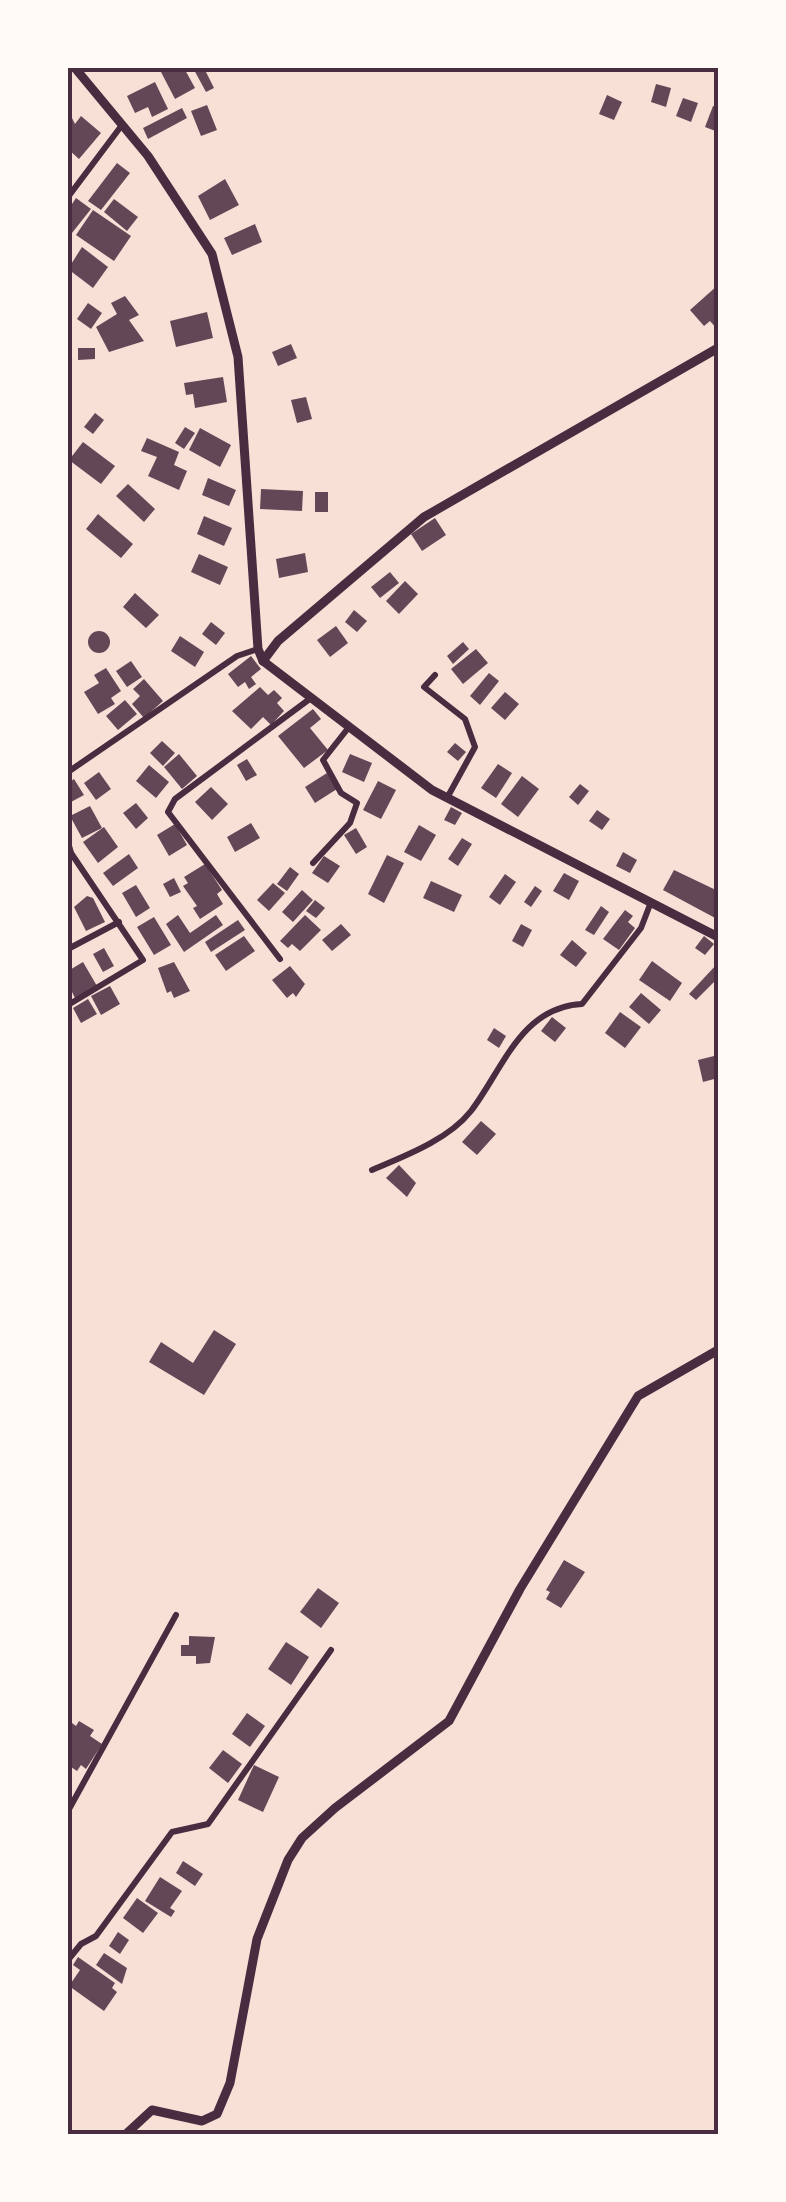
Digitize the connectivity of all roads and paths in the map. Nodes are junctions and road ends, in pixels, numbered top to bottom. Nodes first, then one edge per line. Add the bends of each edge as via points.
1 (75, 68) edge
2 (122, 124) junction
3 (68, 197) edge
4 (718, 348) edge
5 (258, 649) junction
6 (262, 661) junction
7 (435, 675) dead end
8 (311, 698) junction
9 (349, 727) junction
10 (68, 772) edge
11 (448, 798) junction
12 (68, 842) edge
13 (70, 854) edge
14 (312, 863) dead end
15 (651, 902) junction
16 (119, 922) junction
17 (718, 938) edge
18 (68, 949) edge
19 (280, 959) dead end
20 (68, 1005) edge
21 (372, 1170) dead end
22 (718, 1350) edge
23 (176, 1616) dead end
24 (331, 1650) dead end
25 (68, 1811) edge
26 (68, 1960) edge
27 (126, 2134) edge

1 - 2 street
2 - 3 street
2 - 5 street via 212,254 226,306 238,358
4 - 6 street via 424,518
5 - 6 street
5 - 10 street via 237,656
6 - 8 street
7 - 11 street via 424,687 465,719 474,747
8 - 9 street
8 - 19 street via 175,799 168,812
9 - 11 street
9 - 14 street via 324,760 341,793 357,804 350,823
11 - 15 street
12 - 13 street
13 - 16 street
15 - 17 street
15 - 21 street via 641,928 582,1004 556,1005 535,1023 499,1063 470,1113 422,1148
16 - 18 street
16 - 20 street via 143,960
22 - 27 street via 638,1396 520,1588 449,1721 302,1838 257,1939 230,2083 216,2114 202,2121 152,2110
23 - 25 street
24 - 26 street via 208,1824 172,1832 96,1936

